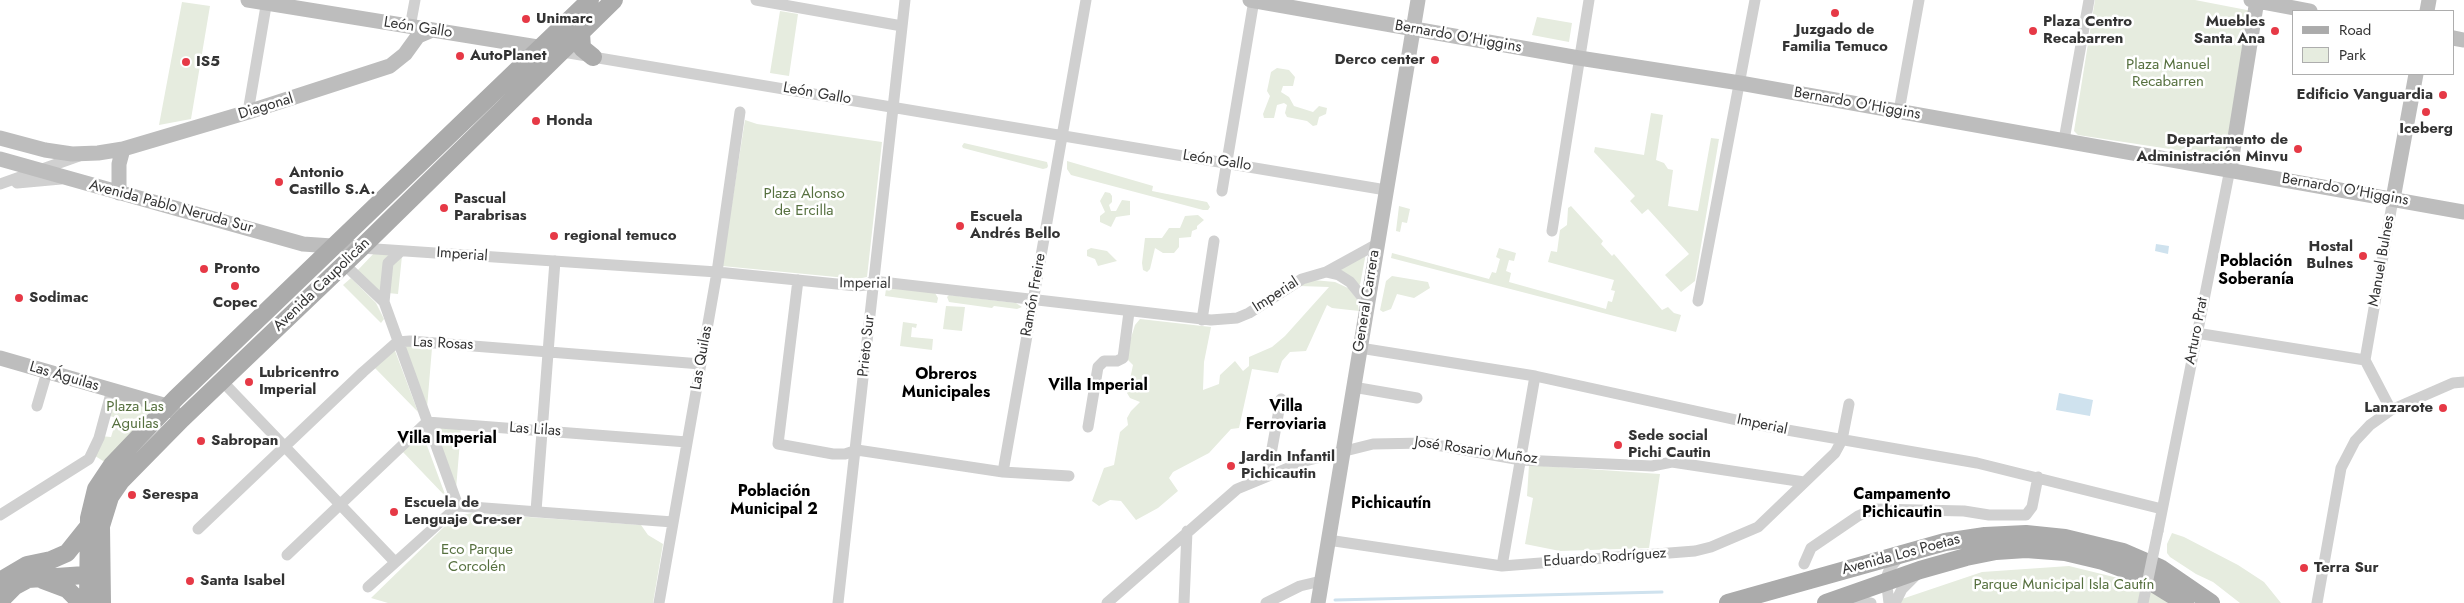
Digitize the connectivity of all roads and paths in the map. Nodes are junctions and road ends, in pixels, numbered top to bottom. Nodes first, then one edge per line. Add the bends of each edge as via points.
1 (248, 0) edge
2 (415, 0) edge
3 (590, 0) edge
4 (614, 0) edge
5 (756, 0) edge
6 (905, 0) edge
7 (1086, 0) edge
8 (1253, 0) edge
9 (1418, 0) edge
10 (1589, 0) edge
11 (1754, 0) edge
12 (1919, 0) edge
13 (2088, 0) edge
14 (2255, 0) edge
15 (267, 2) edge
16 (2305, 10) edge
17 (902, 26) junction
18 (410, 27) junction
19 (1413, 29) junction
20 (432, 30) junction
21 (581, 34) junction
22 (541, 48) junction
23 (563, 52) junction
24 (593, 57) junction
25 (1579, 58) junction
26 (2416, 75) edge
27 (1740, 83) junction
28 (893, 107) junction
29 (1899, 111) junction
30 (248, 112) junction
31 (740, 112) dead end
32 (1062, 136) junction
33 (0, 138) edge
34 (2064, 140) junction
35 (123, 149) junction
36 (86, 154) junction
37 (0, 159) edge
38 (1227, 162) junction
39 (2230, 169) junction
40 (38, 171) junction
41 (68, 179) junction
42 (0, 184) edge
43 (1386, 190) junction
44 (1222, 191) dead end
45 (119, 193) junction
46 (2393, 199) junction
47 (2464, 212) edge
48 (1552, 231) dead end
49 (1214, 241) dead end
50 (303, 244) junction
51 (1377, 244) junction
52 (333, 246) junction
53 (361, 248) junction
54 (401, 251) junction
55 (555, 261) junction
56 (344, 264) junction
57 (314, 265) junction
58 (716, 272) junction
59 (1326, 272) junction
60 (798, 280) junction
61 (873, 281) junction
62 (1033, 300) junction
63 (384, 302) junction
64 (1367, 302) junction
65 (1698, 302) dead end
66 (1129, 312) junction
67 (1202, 320) junction
68 (2196, 333) junction
69 (397, 342) junction
70 (1360, 348) junction
71 (548, 351) junction
72 (0, 358) edge
73 (2365, 360) junction
74 (701, 364) junction
75 (47, 372) junction
76 (1535, 376) junction
77 (222, 381) junction
78 (2464, 382) edge
79 (1353, 387) junction
80 (112, 390) junction
81 (1417, 398) dead end
82 (1281, 399) dead end
83 (1849, 404) dead end
84 (37, 406) dead end
85 (167, 406) junction
86 (2389, 406) junction
87 (182, 419) junction
88 (427, 422) junction
89 (1088, 427) dead end
90 (542, 430) junction
91 (1842, 440) junction
92 (687, 442) junction
93 (284, 446) junction
94 (856, 450) junction
95 (1343, 452) junction
96 (1521, 460) junction
97 (1004, 472) junction
98 (1069, 476) dead end
99 (1267, 476) junction
100 (2038, 477) junction
101 (1804, 482) junction
102 (339, 504) junction
103 (458, 506) junction
104 (2162, 508) junction
105 (536, 511) junction
106 (0, 515) edge
107 (673, 522) junction
108 (87, 528) junction
109 (198, 529) dead end
110 (1187, 531) junction
111 (1328, 540) junction
112 (1906, 553) junction
113 (287, 555) dead end
114 (395, 562) junction
115 (1804, 564) dead end
116 (1502, 566) junction
117 (1920, 570) junction
118 (94, 574) junction
119 (36, 577) junction
120 (0, 581) edge
121 (1321, 581) junction
122 (1886, 582) junction
123 (368, 587) dead end
124 (0, 601) edge
125 (1832, 601) edge
126 (81, 603) edge
127 (88, 603) edge
128 (102, 603) edge
129 (660, 603) edge
130 (838, 603) edge
131 (1107, 603) edge
132 (1184, 603) edge
133 (1266, 603) edge
134 (1318, 603) edge
135 (1728, 603) edge
136 (1871, 603) edge
137 (1889, 603) edge
138 (1895, 603) edge
139 (2143, 603) edge
140 (2184, 603) edge
141 (2212, 603) edge
142 (2317, 603) edge

1 - 15 street, León Gallo
2 - 18 street
3 - 22 main road, Avenida Caupolicán
4 - 21 main road, Avenida Caupolicán
5 - 17 street
6 - 17 street, Prieto Sur
7 - 32 street, Ramón Freire
8 - 19 street, Bernardo O'Higgins
8 - 38 street
9 - 19 street, General Carrera
10 - 25 street
11 - 27 street
12 - 29 street
13 - 34 street
14 - 16 street
14 - 39 street, Arturo Prat
15 - 18 street, León Gallo
15 - 30 street
17 - 28 street, Prieto Sur
18 - 20 street, León Gallo
19 - 25 street, Bernardo O'Higgins
19 - 43 street, General Carrera
20 - 22 street, León Gallo
20 - 30 street, Diagonal via 418,36 405,54 390,66
21 - 23 main road, Avenida Caupolicán
21 - 24 main road via 582,48
22 - 23 street, León Gallo
22 - 52 main road, Avenida Caupolicán
23 - 24 street, León Gallo
23 - 53 main road, Avenida Caupolicán
24 - 28 street, León Gallo
25 - 27 street, Bernardo O'Higgins
25 - 48 street
26 - 46 street, Manuel Bulnes
27 - 29 street, Bernardo O'Higgins
27 - 65 street
28 - 32 street, León Gallo
28 - 61 street, Prieto Sur
29 - 34 street, Bernardo O'Higgins
30 - 35 street, Diagonal
31 - 58 street, Las Quilas
32 - 38 street, León Gallo
32 - 62 street, Ramón Freire
33 - 36 street, Diagonal via 46,150
34 - 39 street, Bernardo O'Higgins
35 - 36 street, Diagonal
35 - 45 street via 119,164
36 - 40 street
37 - 40 street, Avenida Pablo Neruda Sur
38 - 43 street, León Gallo
38 - 44 street
39 - 46 street, Bernardo O'Higgins
39 - 68 street, Arturo Prat
40 - 41 street, Avenida Pablo Neruda Sur
40 - 42 street
41 - 42 street
41 - 45 street, Avenida Pablo Neruda Sur
43 - 51 street, General Carrera
45 - 50 street, Avenida Pablo Neruda Sur
46 - 47 street, Bernardo O'Higgins
46 - 73 street, Manuel Bulnes
49 - 67 street
50 - 52 street, Avenida Pablo Neruda Sur
50 - 57 street via 312,253
51 - 59 street, Imperial
51 - 64 street, General Carrera
52 - 53 street, Avenida Pablo Neruda Sur
52 - 57 main road, Avenida Caupolicán
53 - 54 street, Imperial
53 - 56 main road, Avenida Caupolicán
54 - 55 street, Imperial
54 - 63 street via 388,263
55 - 58 street, Imperial
55 - 71 street
56 - 63 street
56 - 77 main road, Avenida Caupolicán
57 - 85 main road, Avenida Caupolicán
58 - 60 street, Imperial
58 - 74 street, Las Quilas
59 - 64 street via 1350,282
59 - 67 street, Imperial via 1302,278 1249,313 1224,320
60 - 61 street, Imperial via 857,286
60 - 94 street via 778,444 834,454
61 - 62 street, Imperial
61 - 94 street, Prieto Sur
62 - 66 street, Imperial
62 - 97 street, Ramón Freire
63 - 69 street
64 - 70 street, General Carrera
66 - 67 street, Imperial
66 - 89 street via 1123,358 1104,362 1098,367
68 - 73 street
68 - 104 street, Arturo Prat
69 - 71 street, Las Rosas
69 - 88 street
69 - 93 street, Las Rosas
70 - 76 street, Imperial
70 - 79 street, General Carrera
71 - 74 street, Las Rosas
71 - 90 street
72 - 75 street, Las Águilas
73 - 86 street
74 - 92 street, Las Quilas
75 - 80 street, Las Águilas
75 - 84 street
76 - 91 street, Imperial
76 - 96 street
77 - 87 main road, Avenida Caupolicán
77 - 93 street
78 - 86 street
79 - 81 street
79 - 95 street, General Carrera
80 - 85 street, Las Águilas
80 - 106 street via 100,438 89,458
82 - 99 street
83 - 91 street
85 - 87 street, Las Águilas
85 - 108 main road, Avenida Caupolicán via 107,471 92,499
86 - 142 street via 2355,441 2341,468
87 - 118 main road, Avenida Caupolicán via 121,481 110,497 101,526
88 - 90 street, Las Lilas
88 - 102 street
88 - 103 street
90 - 92 street, Las Lilas
90 - 105 street
91 - 100 street, Imperial via 1873,443
91 - 101 street, Eduardo Rodríguez via 1835,453
92 - 107 street, Las Quilas
93 - 102 street
93 - 109 street, Las Rosas
94 - 97 street
94 - 130 street, Prieto Sur
95 - 96 street, José Rosario Muñoz via 1373,444 1413,442
95 - 99 street, José Rosario Muñoz
95 - 111 street, General Carrera
96 - 101 street, José Rosario Muñoz via 1652,466 1672,462
96 - 116 street
97 - 98 street
99 - 110 street, José Rosario Muñoz via 1237,489
100 - 104 street, Imperial
100 - 115 street via 2032,507 2026,514 1874,509 1811,548
101 - 116 street, Eduardo Rodríguez via 1758,527 1711,547 1695,551
102 - 113 street
102 - 114 street
103 - 105 street
103 - 114 street
104 - 139 street, Arturo Prat, bridge
105 - 107 street
107 - 129 street, Las Quilas
108 - 118 main road, Avenida Caupolicán
108 - 120 main road via 67,553 19,568
110 - 131 street, José Rosario Muñoz
110 - 132 street
111 - 116 street, Eduardo Rodríguez
111 - 121 street, General Carrera
112 - 122 street via 1892,563
112 - 135 main road, Avenida Los Poetas
112 - 141 main road, Avenida Los Poetas via 1945,542 1985,536 2026,534 2065,538 2104,546 2141,559
114 - 123 street
117 - 122 main road, Avenida Los Poetas
117 - 138 street via 1902,589
117 - 140 main road, Avenida Los Poetas via 1996,551 2065,552 2122,567 2157,584
118 - 119 main road
118 - 127 main road, Avenida Caupolicán
118 - 128 main road, Avenida Caupolicán
119 - 124 main road via 15,586
119 - 126 main road via 58,584
121 - 133 street via 1300,586
121 - 134 street, General Carrera
122 - 125 main road, Avenida Los Poetas
122 - 137 street
125 - 136 street via 1853,598

